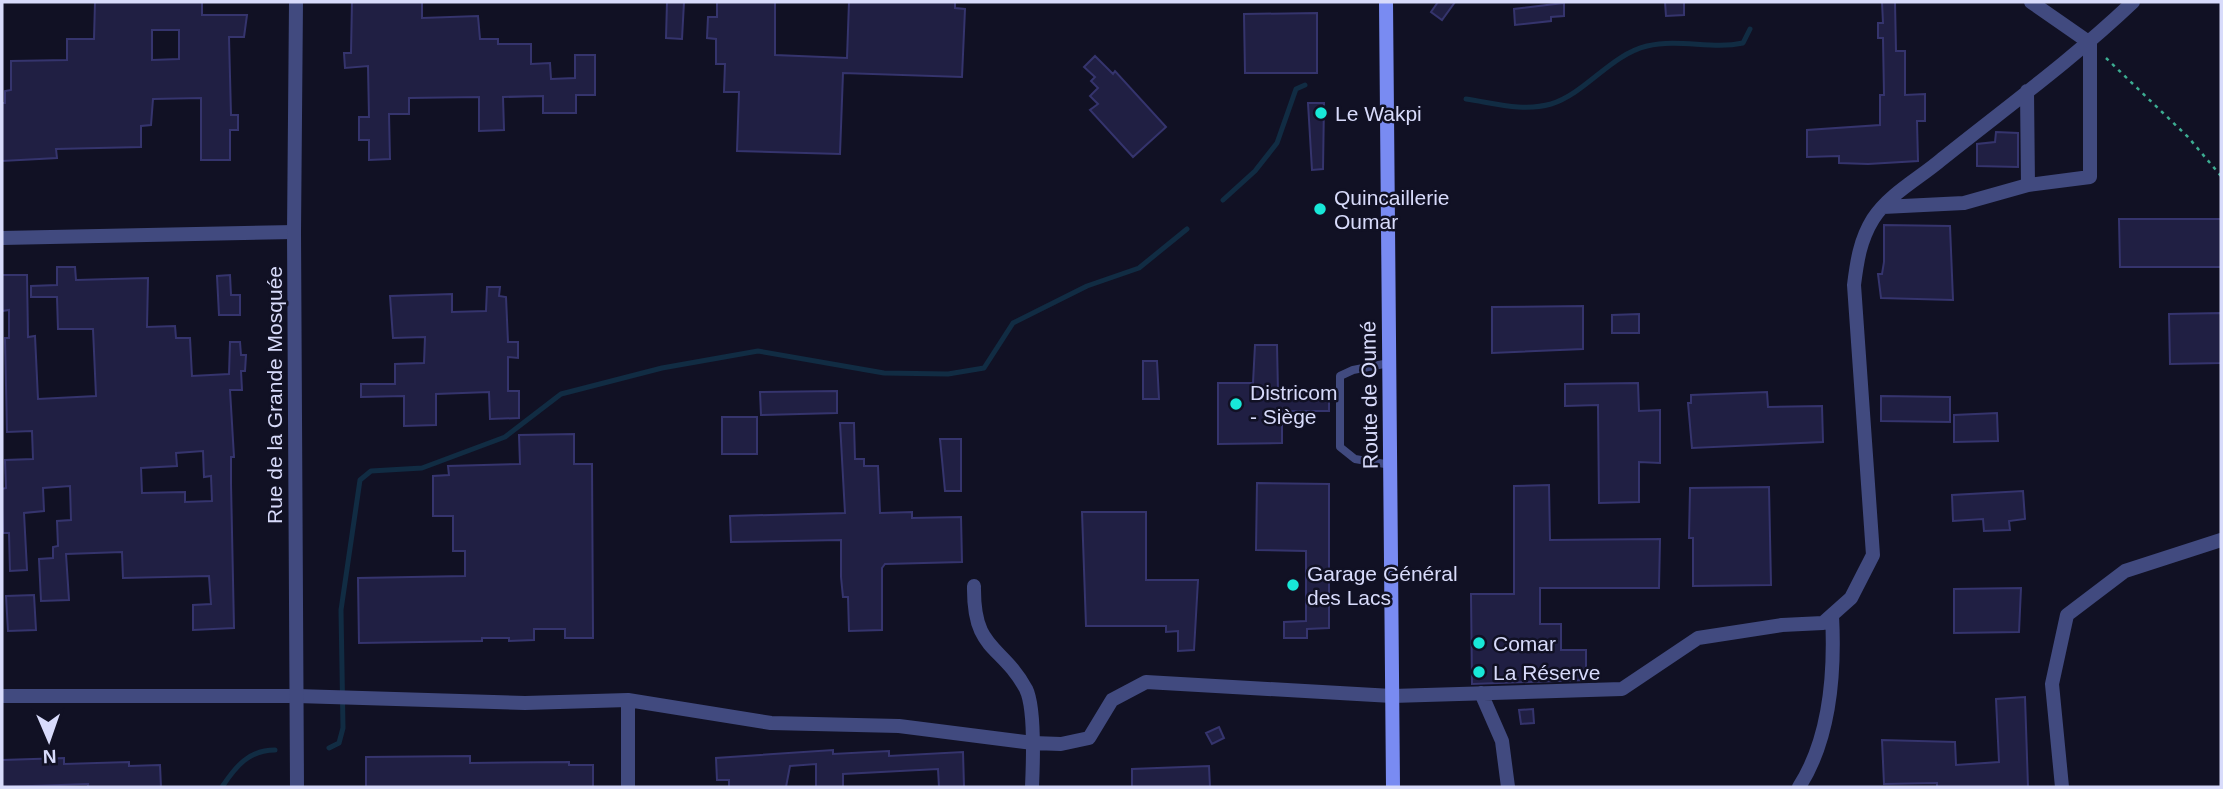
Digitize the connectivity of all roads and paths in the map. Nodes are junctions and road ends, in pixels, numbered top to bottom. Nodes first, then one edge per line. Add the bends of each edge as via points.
1 (296, 2) edge
2 (1386, 2) edge
3 (2031, 2) edge
4 (2133, 2) edge
5 (2090, 43) junction
6 (2027, 91) junction
7 (2221, 176) edge
8 (2028, 185) junction
9 (1883, 207) junction
10 (294, 232) junction
11 (2, 238) edge
12 (1390, 363) junction
13 (1391, 466) junction
14 (2221, 540) edge
15 (974, 586) dead end
16 (1832, 615) junction
17 (1480, 693) junction
18 (2, 696) edge
19 (297, 696) junction
20 (1392, 696) junction
21 (628, 700) junction
22 (1033, 744) junction
23 (297, 787) edge
24 (628, 787) edge
25 (1032, 787) edge
26 (1393, 787) edge
27 (1508, 787) edge
28 (1799, 787) edge
29 (2062, 787) edge

1 - 10 street, Rue de la Grande Mosquée
2 - 12 main road, Route de Oumé
3 - 5 street
4 - 5 street
5 - 6 street
5 - 7 path via 2188,137
5 - 8 street via 2090,177
6 - 8 street
6 - 9 street
8 - 9 street via 1964,203
9 - 16 street via 1858,252 1854,285 1873,555 1851,598
10 - 11 street
10 - 19 street, Rue de la Grande Mosquée
12 - 13 main road, Route de Oumé
12 - 13 lane via 1340,376 1340,447 1355,459
13 - 20 main road, Route de Oumé
14 - 29 street via 2125,571 2067,615 2052,684
15 - 22 street via 974,612 985,642 1027,691
16 - 17 street via 1823,624 1782,625 1698,638 1622,689
16 - 28 street via 1830,688 1817,750
17 - 20 street
17 - 27 street via 1502,741
18 - 19 street
19 - 21 street via 525,703
19 - 23 street, Rue de la Grande Mosquée
20 - 22 street via 1146,682 1112,700 1089,738
20 - 26 main road, Route de Oumé
21 - 22 street via 771,723 899,726
21 - 24 street
22 - 25 street

